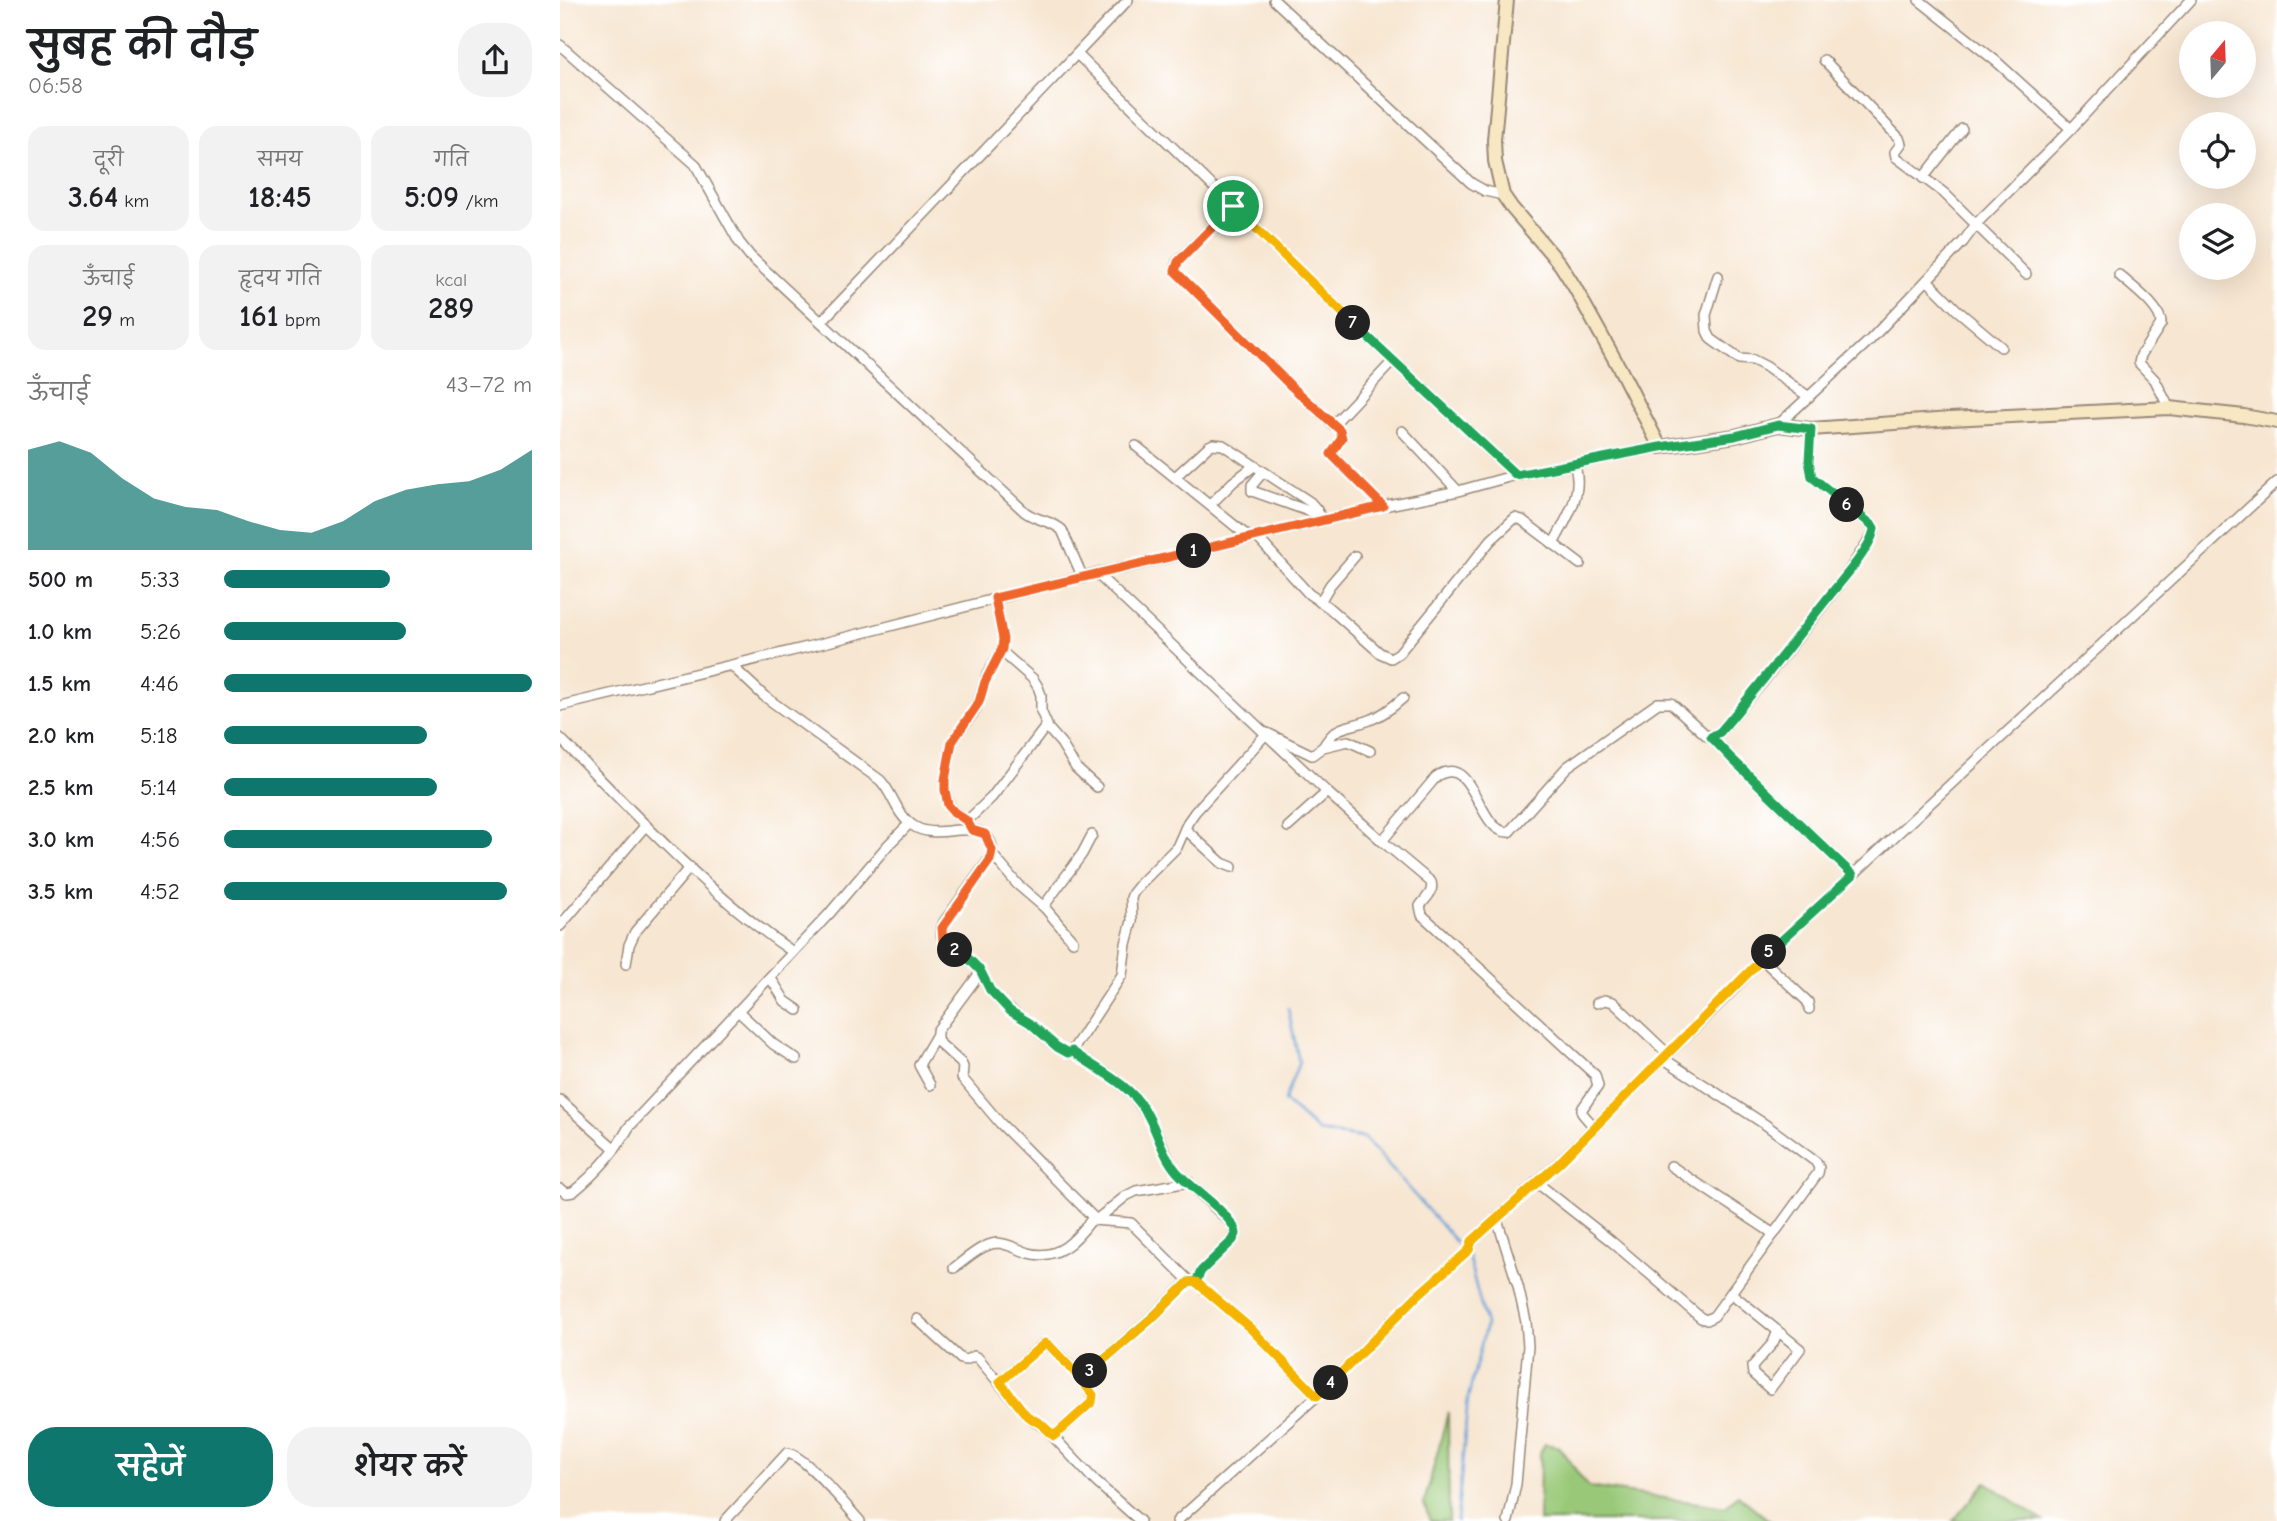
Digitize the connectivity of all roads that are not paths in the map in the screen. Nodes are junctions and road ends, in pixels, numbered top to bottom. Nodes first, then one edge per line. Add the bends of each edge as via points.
1 (1128, 0) edge
2 (1274, 0) edge
3 (1507, 0) edge
4 (1919, 0) edge
5 (2192, 0) edge
6 (560, 45) edge
7 (1078, 55) junction
8 (1824, 60) dead end
9 (1962, 129) dead end
10 (2071, 129) junction
11 (1923, 178) junction
12 (1503, 195) junction
13 (1233, 206) junction
14 (1977, 223) junction
15 (2026, 274) dead end
16 (2119, 275) dead end
17 (1718, 276) dead end
18 (1927, 280) junction
19 (822, 321) junction
20 (2001, 347) dead end
21 (1393, 361) junction
22 (1809, 397) junction
23 (2169, 408) junction
24 (2277, 422) edge
25 (1334, 425) junction
26 (1778, 425) junction
27 (1811, 429) junction
28 (1402, 431) dead end
29 (1136, 446) dead end
30 (1660, 447) junction
31 (1574, 464) junction
32 (1254, 466) junction
33 (1264, 472) junction
34 (1516, 475) junction
35 (1175, 477) junction
36 (2277, 482) edge
37 (1458, 491) junction
38 (1210, 505) junction
39 (1383, 506) junction
40 (1321, 518) junction
41 (1253, 537) junction
42 (1553, 544) junction
43 (1355, 555) dead end
44 (1580, 564) dead end
45 (1096, 573) junction
46 (1083, 578) junction
47 (995, 598) junction
48 (1320, 602) junction
49 (1001, 652) junction
50 (732, 666) junction
51 (1403, 698) dead end
52 (560, 706) edge
53 (1046, 726) junction
54 (1267, 733) junction
55 (1711, 737) junction
56 (560, 738) edge
57 (1323, 747) junction
58 (1370, 751) dead end
59 (1097, 787) dead end
60 (1327, 792) junction
61 (909, 824) junction
62 (646, 825) junction
63 (970, 825) junction
64 (1288, 827) dead end
65 (1185, 829) junction
66 (1092, 835) dead end
67 (1382, 841) junction
68 (992, 854) junction
69 (690, 867) junction
70 (1232, 867) dead end
71 (1853, 875) junction
72 (1045, 908) junction
73 (560, 926) edge
74 (1073, 941) dead end
75 (793, 952) junction
76 (1762, 959) junction
77 (626, 964) dead end
78 (980, 973) junction
79 (770, 976) junction
80 (1597, 1003) dead end
81 (1809, 1009) dead end
82 (798, 1010) dead end
83 (738, 1011) junction
84 (936, 1036) junction
85 (1072, 1051) junction
86 (1666, 1056) junction
87 (796, 1059) dead end
88 (930, 1085) dead end
89 (560, 1100) edge
90 (1594, 1127) junction
91 (615, 1149) junction
92 (1671, 1166) dead end
93 (1189, 1182) junction
94 (1536, 1182) junction
95 (560, 1189) edge
96 (1497, 1219) junction
97 (1094, 1220) junction
98 (1774, 1234) junction
99 (954, 1268) dead end
100 (1193, 1282) junction
101 (1731, 1293) junction
102 (917, 1318) dead end
103 (1778, 1331) junction
104 (1081, 1379) junction
105 (1000, 1382) junction
106 (1317, 1396) junction
107 (1054, 1436) junction
108 (725, 1521) edge
109 (860, 1521) edge
110 (1140, 1521) edge
111 (1177, 1521) edge
112 (1508, 1521) edge

1 - 7 street
2 - 12 street via 1471,183
3 - 12 street via 1494,140
4 - 10 street
5 - 10 street
6 - 19 street via 695,164 744,249
7 - 13 street
7 - 19 street
8 - 11 street via 1899,138 1896,157
9 - 11 street
10 - 14 street
11 - 14 street
12 - 30 street via 1574,286
13 - 21 street
13 - 25 street via 1178,262 1175,271
14 - 15 street
14 - 18 street
16 - 23 street via 2161,318 2138,363 2155,380
17 - 22 street via 1706,315 1711,339 1739,359 1765,366
18 - 20 street
18 - 22 street
19 - 46 street via 1025,512 1057,525
21 - 25 street
21 - 34 street
22 - 26 street
23 - 24 street
23 - 27 street
25 - 39 street via 1342,434 1331,454
26 - 27 street
26 - 30 street
27 - 55 street via 1812,477 1872,525 1874,532 1845,577 1762,682
28 - 37 street
29 - 35 street
30 - 31 street
31 - 34 street
31 - 42 street via 1574,502
32 - 33 street
32 - 35 street via 1223,444 1213,443
32 - 38 street
33 - 40 street via 1310,502
33 - 40 street via 1252,491
34 - 37 street
35 - 38 street
36 - 71 street
37 - 39 street
38 - 41 street
39 - 40 street
40 - 41 street
41 - 45 street
41 - 48 street
42 - 44 street
42 - 48 street via 1522,520 1511,520 1391,658
43 - 48 street
45 - 46 street
45 - 54 street
46 - 47 street
47 - 49 street
47 - 50 street
49 - 53 street via 1038,687
49 - 63 street via 979,702 949,751 946,798
50 - 52 street
50 - 61 street via 764,696 880,780
51 - 57 street via 1377,717 1335,730
53 - 59 street via 1073,764
53 - 63 street
54 - 57 street via 1312,755
54 - 60 street
54 - 65 street
55 - 67 street via 1671,703 1658,703 1567,767 1509,832 1493,826 1466,781 1450,771 1436,777
55 - 71 street
56 - 62 street
57 - 58 street via 1348,741
60 - 64 street
60 - 67 street
61 - 63 street via 933,832
61 - 75 street
62 - 69 street
62 - 73 street
63 - 68 street via 985,834
65 - 70 street
65 - 85 street via 1177,847 1133,893 1122,975
66 - 72 street
67 - 90 street via 1431,882 1433,888 1420,906 1422,915 1595,1075 1598,1086 1582,1113
68 - 72 street
68 - 78 street via 941,931 943,941
69 - 75 street via 737,911
69 - 77 street via 635,932
71 - 76 street
72 - 74 street
75 - 79 street
76 - 81 street via 1808,1002
76 - 86 street
78 - 84 street
78 - 85 street via 1010,1011 1057,1047
79 - 82 street via 785,1001
79 - 83 street
80 - 86 street via 1613,1002
83 - 87 street
83 - 91 street via 629,1127
84 - 88 street via 919,1065
84 - 97 street via 963,1065 962,1078 989,1111
85 - 93 street via 1132,1094 1149,1117 1173,1168
86 - 90 street
86 - 98 street via 1818,1165 1818,1173
89 - 91 street
90 - 94 street
91 - 95 street via 575,1190
92 - 98 street
93 - 97 street via 1136,1191
93 - 100 street via 1232,1224 1236,1234
94 - 96 street
94 - 101 street via 1701,1318 1714,1316
96 - 106 street
96 - 112 street via 1518,1286 1528,1346 1516,1483
97 - 99 street via 1075,1240 1053,1253 1032,1254 994,1243
97 - 100 street via 1132,1223
98 - 101 street
100 - 104 street
100 - 106 street
101 - 103 street
102 - 105 street via 961,1359 978,1358
103 - 103 street via 1752,1367 1753,1374 1770,1389 1800,1349
104 - 105 street via 1045,1343
104 - 107 street via 1093,1395 1092,1402
105 - 107 street via 1027,1416
106 - 111 street
107 - 110 street
108 - 109 street via 787,1453 795,1455

